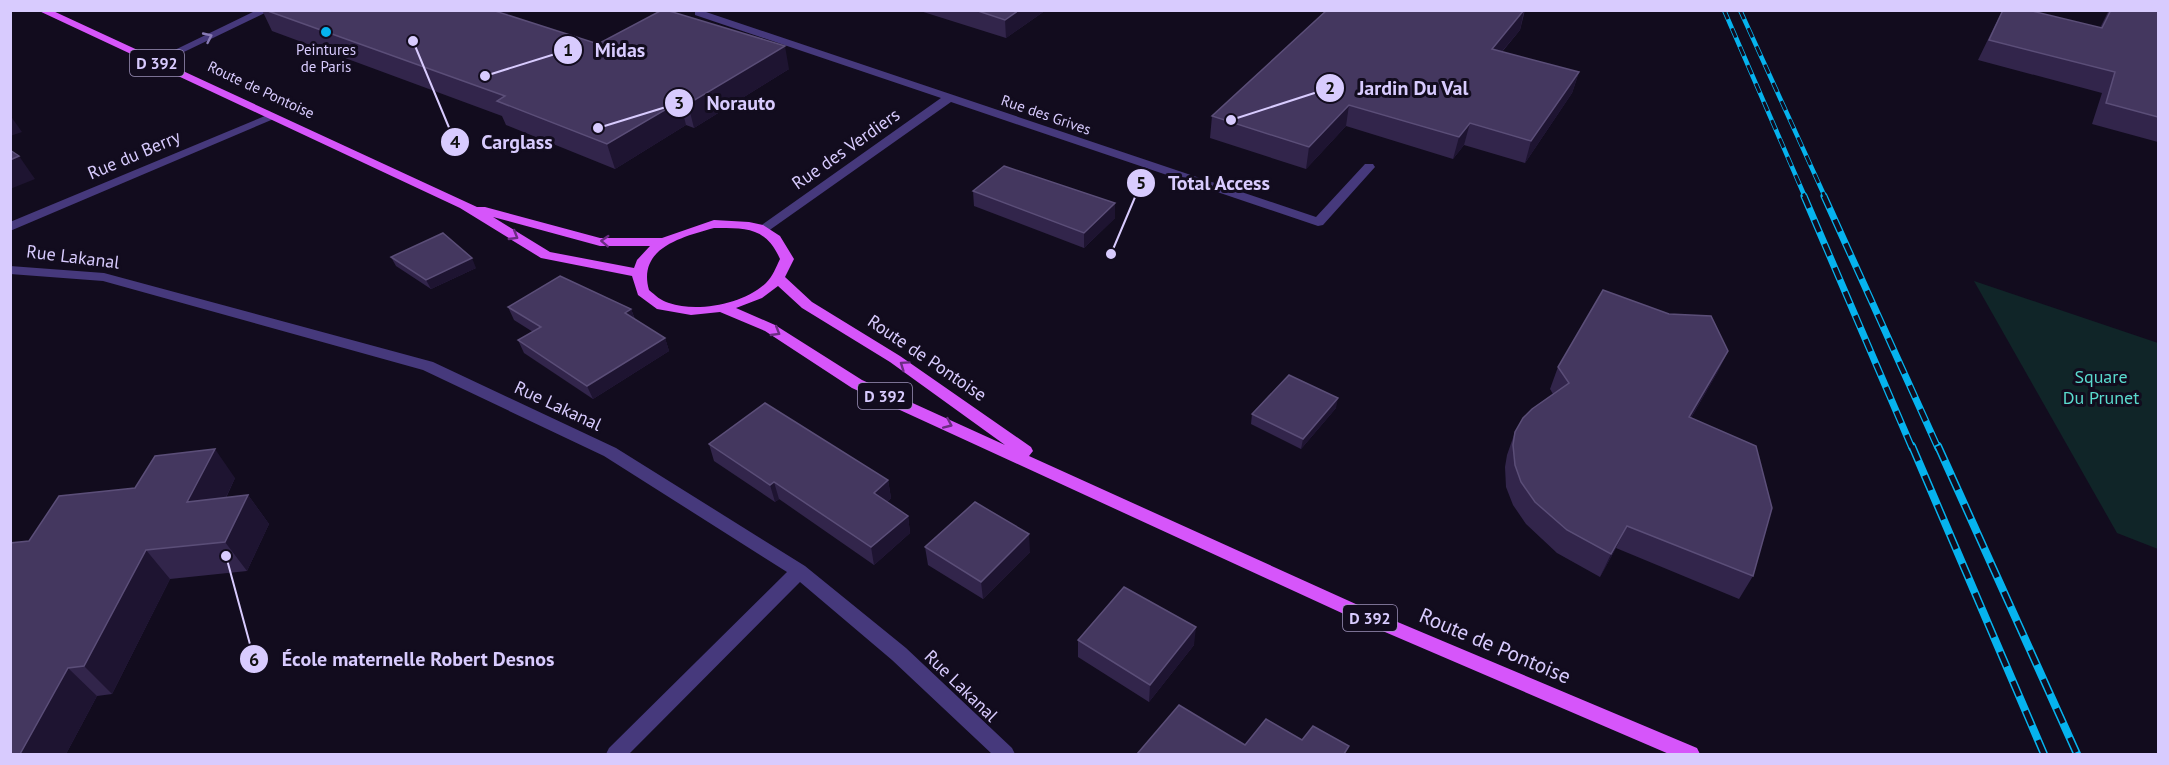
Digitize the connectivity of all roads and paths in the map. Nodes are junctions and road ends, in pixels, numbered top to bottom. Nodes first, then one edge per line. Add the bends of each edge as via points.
1 (42, 10) edge
2 (266, 10) edge
3 (701, 12) edge
4 (155, 62) junction
5 (949, 98) junction
6 (272, 116) junction
7 (1369, 167) dead end
8 (464, 205) junction
9 (10, 227) edge
10 (764, 230) junction
11 (664, 242) junction
12 (10, 270) edge
13 (639, 273) junction
14 (778, 278) junction
15 (723, 308) junction
16 (1054, 472) junction
17 (799, 571) junction
18 (616, 754) edge
19 (1005, 754) edge
20 (1690, 754) edge

1 - 4 main road, Route de Pontoise / D 392
4 -> 2 street
3 - 5 street, Rue des Grives
4 - 6 main road, Route de Pontoise / D 392
5 - 7 street, Rue des Grives via 1318,222
5 - 10 street, Rue des Verdiers
6 - 8 main road, Route de Pontoise / D 392
6 - 9 street, Rue du Berry
11 -> 8 main road, Route de Pontoise / D 392 via 600,242
8 -> 13 main road, Route de Pontoise / D 392 via 546,255
10 - 11 main road via 741,224 714,224 688,230
10 - 14 main road via 781,242 787,259
11 - 13 main road via 647,256
12 - 17 street, Rue Lakanal via 104,277 428,366 610,452
13 - 15 main road via 643,292 661,305 690,311
14 - 15 main road via 756,296
16 -> 14 main road, Route de Pontoise / D 392 via 895,359 807,305
15 -> 16 main road, Route de Pontoise / D 392 via 770,328 857,384
16 - 20 main road, Route de Pontoise / D 392 via 1363,615
17 - 18 street
17 - 19 street, Rue Lakanal via 899,654

